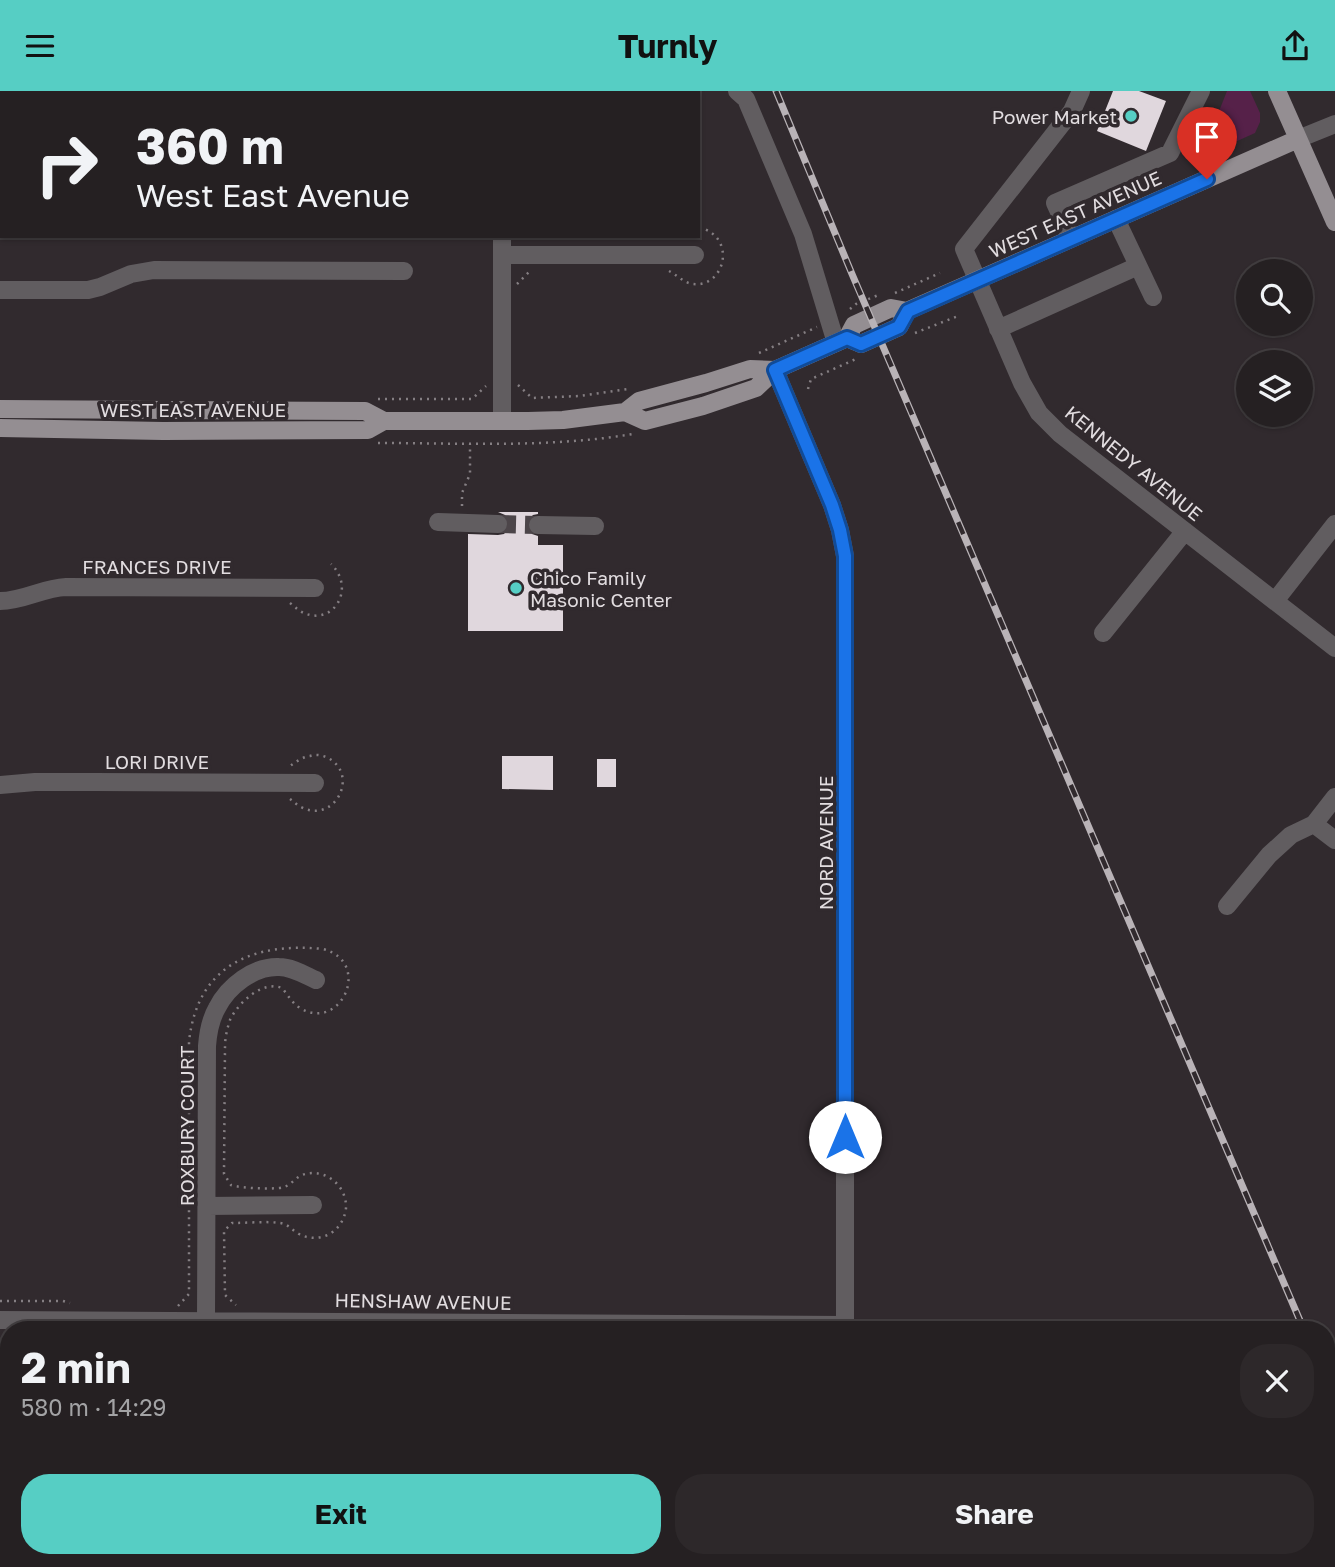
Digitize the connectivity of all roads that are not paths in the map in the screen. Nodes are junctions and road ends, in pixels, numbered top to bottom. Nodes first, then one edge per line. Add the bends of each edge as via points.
1 (737, 91) edge
2 (1082, 91) edge
3 (1202, 91) edge
4 (1277, 91) edge
5 (1335, 124) edge
6 (1298, 139) junction
7 (1116, 219) junction
8 (1335, 222) edge
9 (1071, 238) junction
10 (502, 245) edge
11 (695, 255) dead end
12 (1138, 266) junction
13 (404, 271) dead end
14 (976, 280) junction
15 (0, 290) edge
16 (1153, 297) dead end
17 (998, 329) junction
18 (841, 341) junction
19 (775, 370) junction
20 (0, 409) edge
21 (384, 421) junction
22 (502, 421) junction
23 (0, 428) edge
24 (438, 522) dead end
25 (498, 524) tunnel mouth
26 (1335, 524) edge
27 (538, 525) tunnel mouth
28 (595, 526) dead end
29 (1185, 531) junction
30 (315, 588) dead end
31 (0, 601) edge
32 (1275, 601) junction
33 (1103, 633) dead end
34 (1335, 648) edge
35 (315, 783) dead end
36 (0, 785) edge
37 (1335, 797) edge
38 (1314, 824) junction
39 (1335, 840) edge
40 (1227, 906) dead end
41 (316, 980) dead end
42 (313, 1205) dead end
43 (207, 1206) junction
44 (0, 1320) edge
45 (206, 1320) junction
46 (286, 1321) edge
47 (845, 1321) edge

1 - 18 street via 746,99 803,234 830,321
2 - 14 street, KENNEDY AVENUE via 1072,111 964,249
3 - 9 street via 1170,153 1055,203
4 - 6 main road
5 - 6 street
6 - 7 main road, WEST EAST AVENUE
6 - 8 main road
7 - 9 main road, WEST EAST AVENUE
7 - 12 street
9 - 14 main road, WEST EAST AVENUE
10 - 11 street
10 - 22 street
12 - 16 street
12 - 17 street
13 - 15 street via 154,270 88,290
14 - 17 street, KENNEDY AVENUE
14 - 18 main road, WEST EAST AVENUE via 908,311 899,327 861,344
17 - 29 street, KENNEDY AVENUE via 1039,413
18 - 19 main road, WEST EAST AVENUE
19 - 22 main road, WEST EAST AVENUE via 750,369 639,401 625,412
19 - 47 street, NORD AVENUE via 832,505 845,556
20 - 21 main road, WEST EAST AVENUE via 365,411
21 - 22 main road, WEST EAST AVENUE
21 - 23 main road, WEST EAST AVENUE via 368,430
24 - 25 street
26 - 32 street
27 - 28 street
29 - 32 street, KENNEDY AVENUE
29 - 33 street
30 - 31 street, FRANCES DRIVE via 55,587
32 - 34 street, KENNEDY AVENUE
35 - 36 street, LORI DRIVE
37 - 38 street
38 - 39 street
38 - 40 street via 1291,835 1269,855
41 - 43 street, ROXBURY COURT via 288,968 268,968 244,979 216,1009 207,1046
42 - 43 street
43 - 45 street, ROXBURY COURT
44 - 45 street, HENSHAW AVENUE
45 - 46 street, HENSHAW AVENUE

